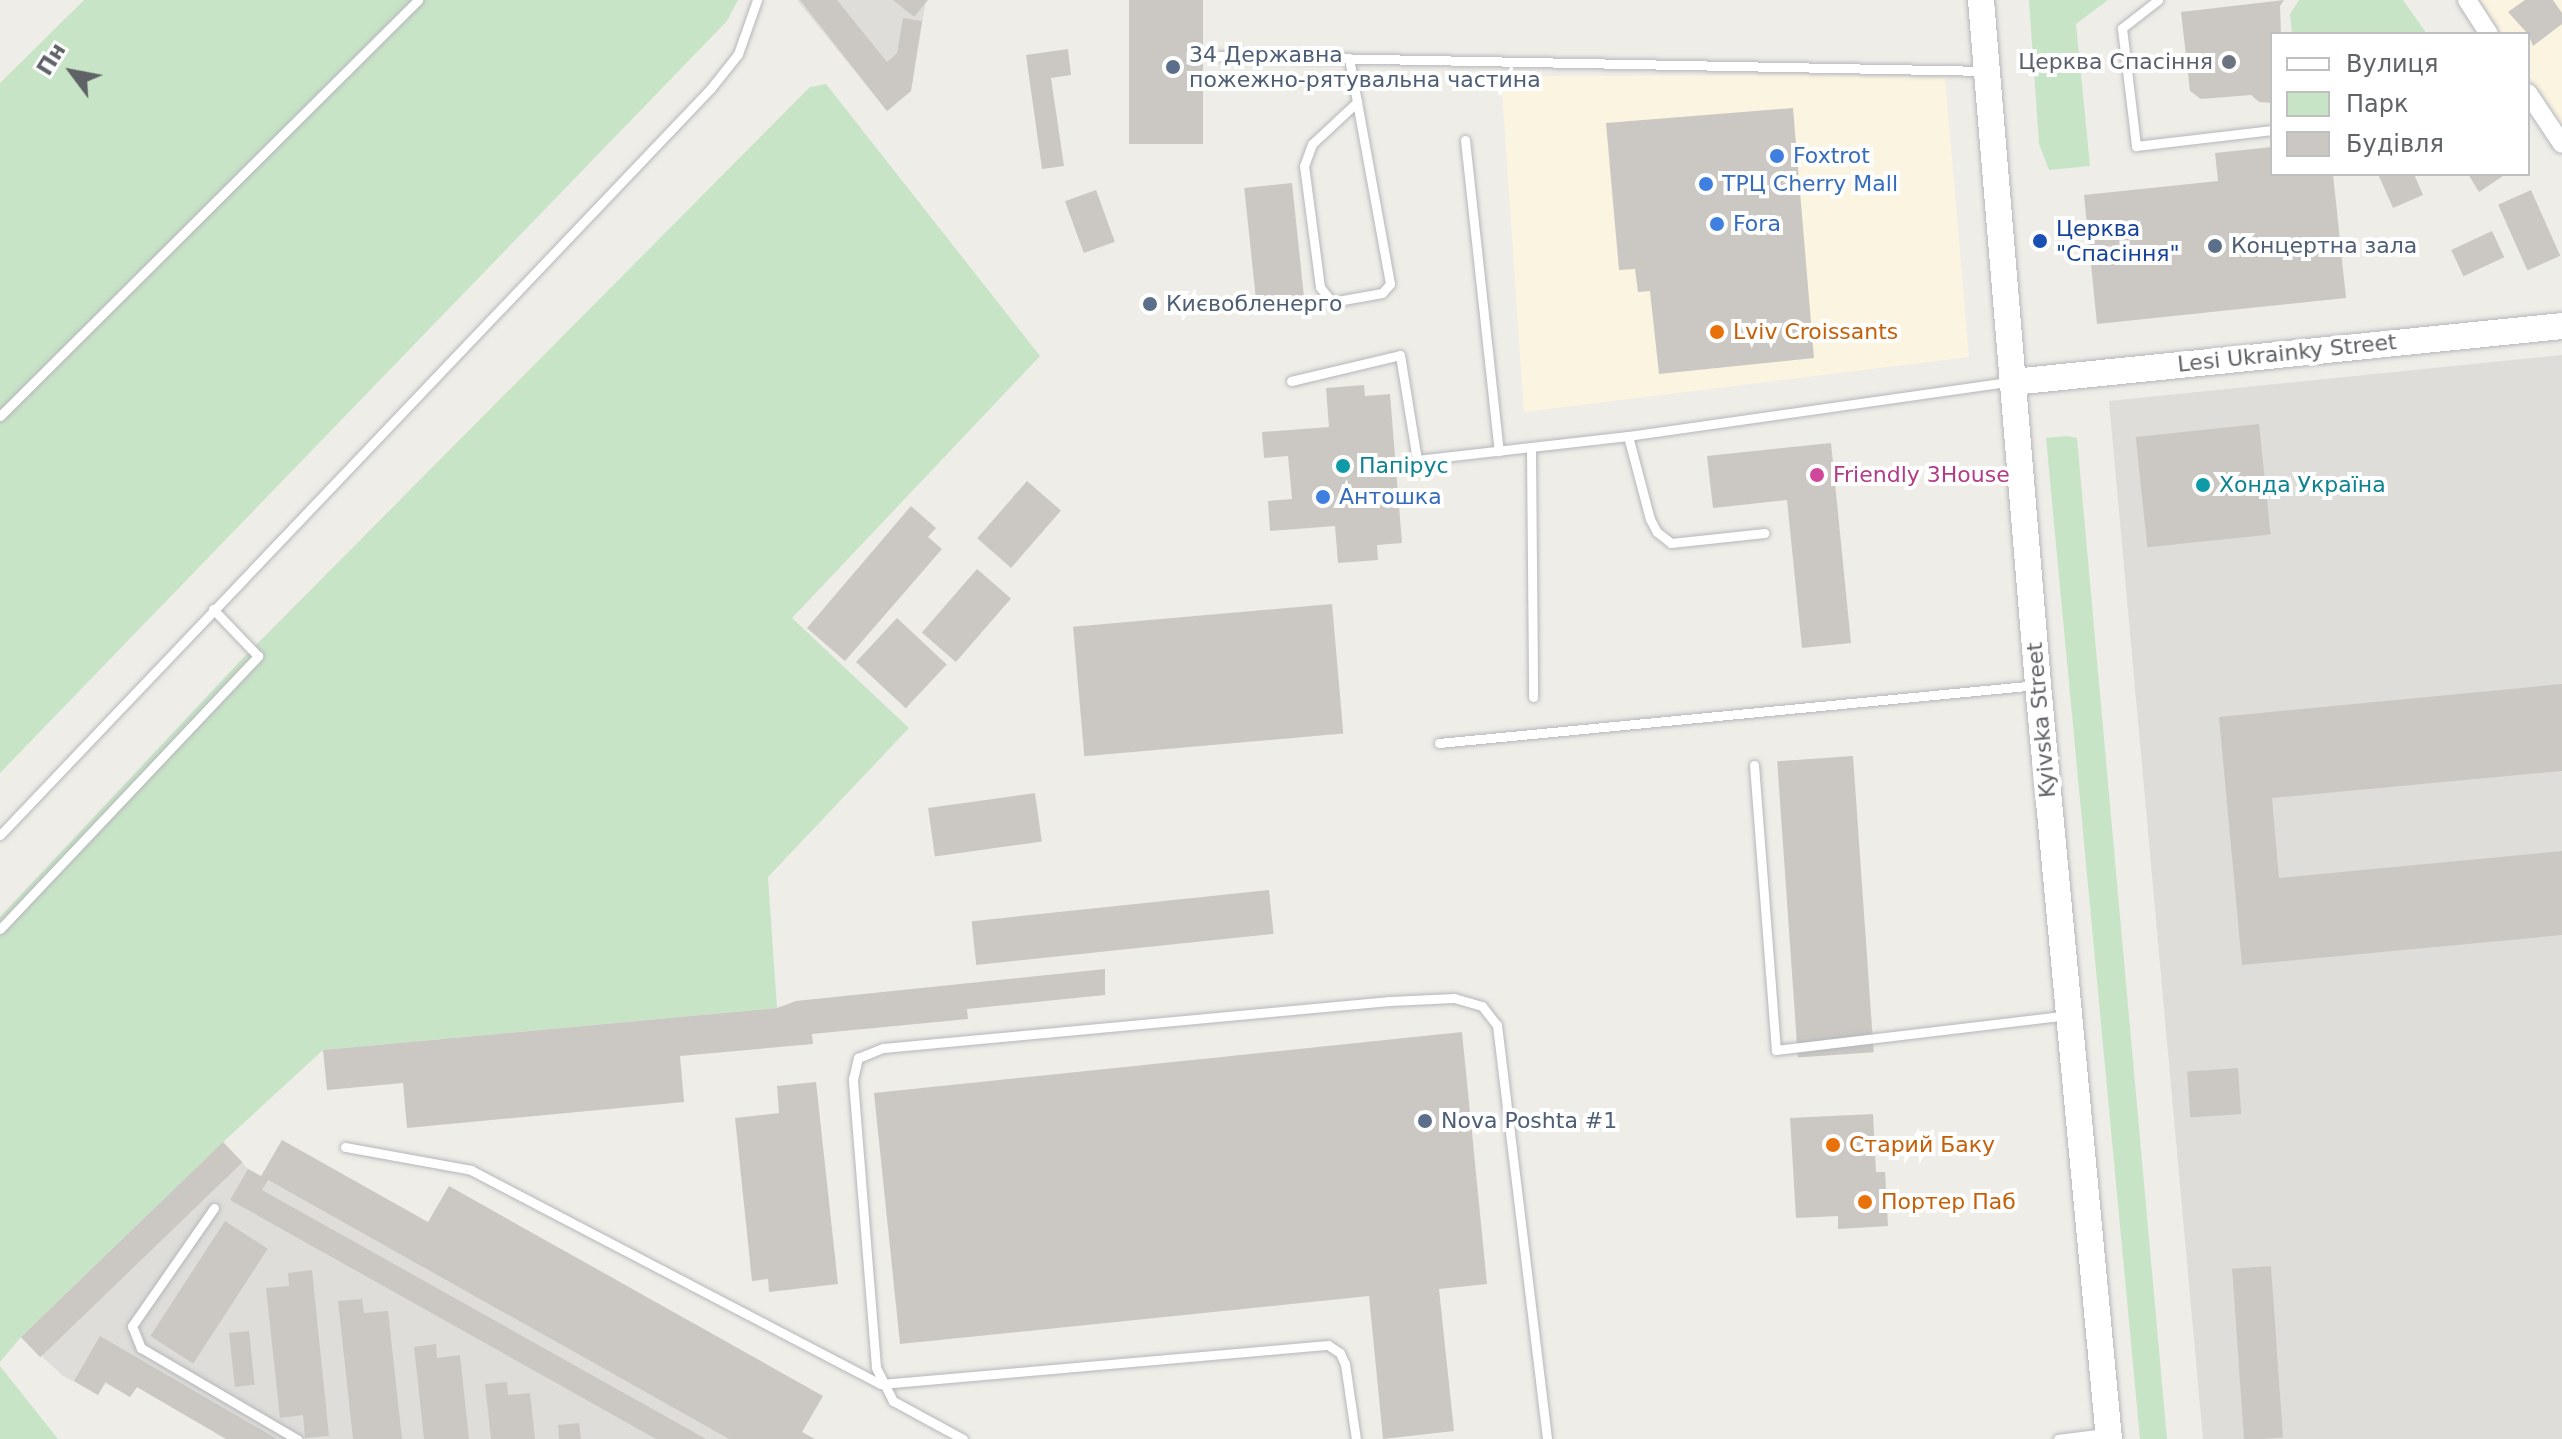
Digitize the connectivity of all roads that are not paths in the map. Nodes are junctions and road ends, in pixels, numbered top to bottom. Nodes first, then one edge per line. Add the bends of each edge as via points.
1 (418, 0) edge
2 (757, 0) edge
3 (1981, 0) edge
4 (2158, 0) edge
5 (2467, 0) edge
6 (2488, 32) edge
7 (1220, 56) dead end
8 (1349, 58) junction
9 (1987, 71) junction
10 (2530, 96) edge
11 (1357, 102) junction
12 (2270, 130) edge
13 (1465, 140) dead end
14 (2562, 144) edge
15 (2562, 326) edge
16 (1291, 381) dead end
17 (2013, 382) junction
18 (0, 416) edge
19 (1628, 436) junction
20 (1531, 449) junction
21 (1499, 451) junction
22 (1764, 533) dead end
23 (213, 609) junction
24 (2038, 685) junction
25 (1533, 697) dead end
26 (1439, 743) dead end
27 (1754, 765) dead end
28 (0, 835) edge
29 (0, 929) edge
30 (2069, 1015) junction
31 (345, 1147) dead end
32 (214, 1208) dead end
33 (881, 1384) junction
34 (2108, 1436) edge
35 (297, 1439) edge
36 (963, 1439) edge
37 (1356, 1439) edge
38 (1547, 1439) edge
39 (2058, 1439) edge

1 - 18 lane
2 - 23 lane via 738,54 711,88
3 - 9 main road, Kyivska Street
4 - 12 lane via 2122,28 2136,146
5 - 6 street
7 - 8 lane
8 - 9 lane
8 - 11 lane
9 - 17 main road, Kyivska Street
10 - 14 street
11 - 11 lane via 1390,284 1382,293 1332,302 1320,287 1304,166 1312,144
13 - 21 lane
15 - 17 main road, Lesi Ukrainky Street
16 - 21 lane via 1400,355 1417,460
17 - 19 lane
17 - 24 main road, Kyivska Street
19 - 20 lane
19 - 22 lane via 1650,519 1671,543
20 - 21 lane
20 - 25 lane
23 - 28 lane
23 - 29 lane via 258,656
24 - 26 lane
24 - 30 main road, Kyivska Street
27 - 30 lane via 1776,1050
30 - 34 main road, Kyivska Street
31 - 33 lane via 471,1170
32 - 35 lane via 132,1326 141,1348
33 - 36 lane via 893,1401
33 - 37 lane via 1328,1345 1345,1364
33 - 38 lane via 853,1079 858,1058 898,1047 1454,998 1482,1006 1497,1025
34 - 39 lane

